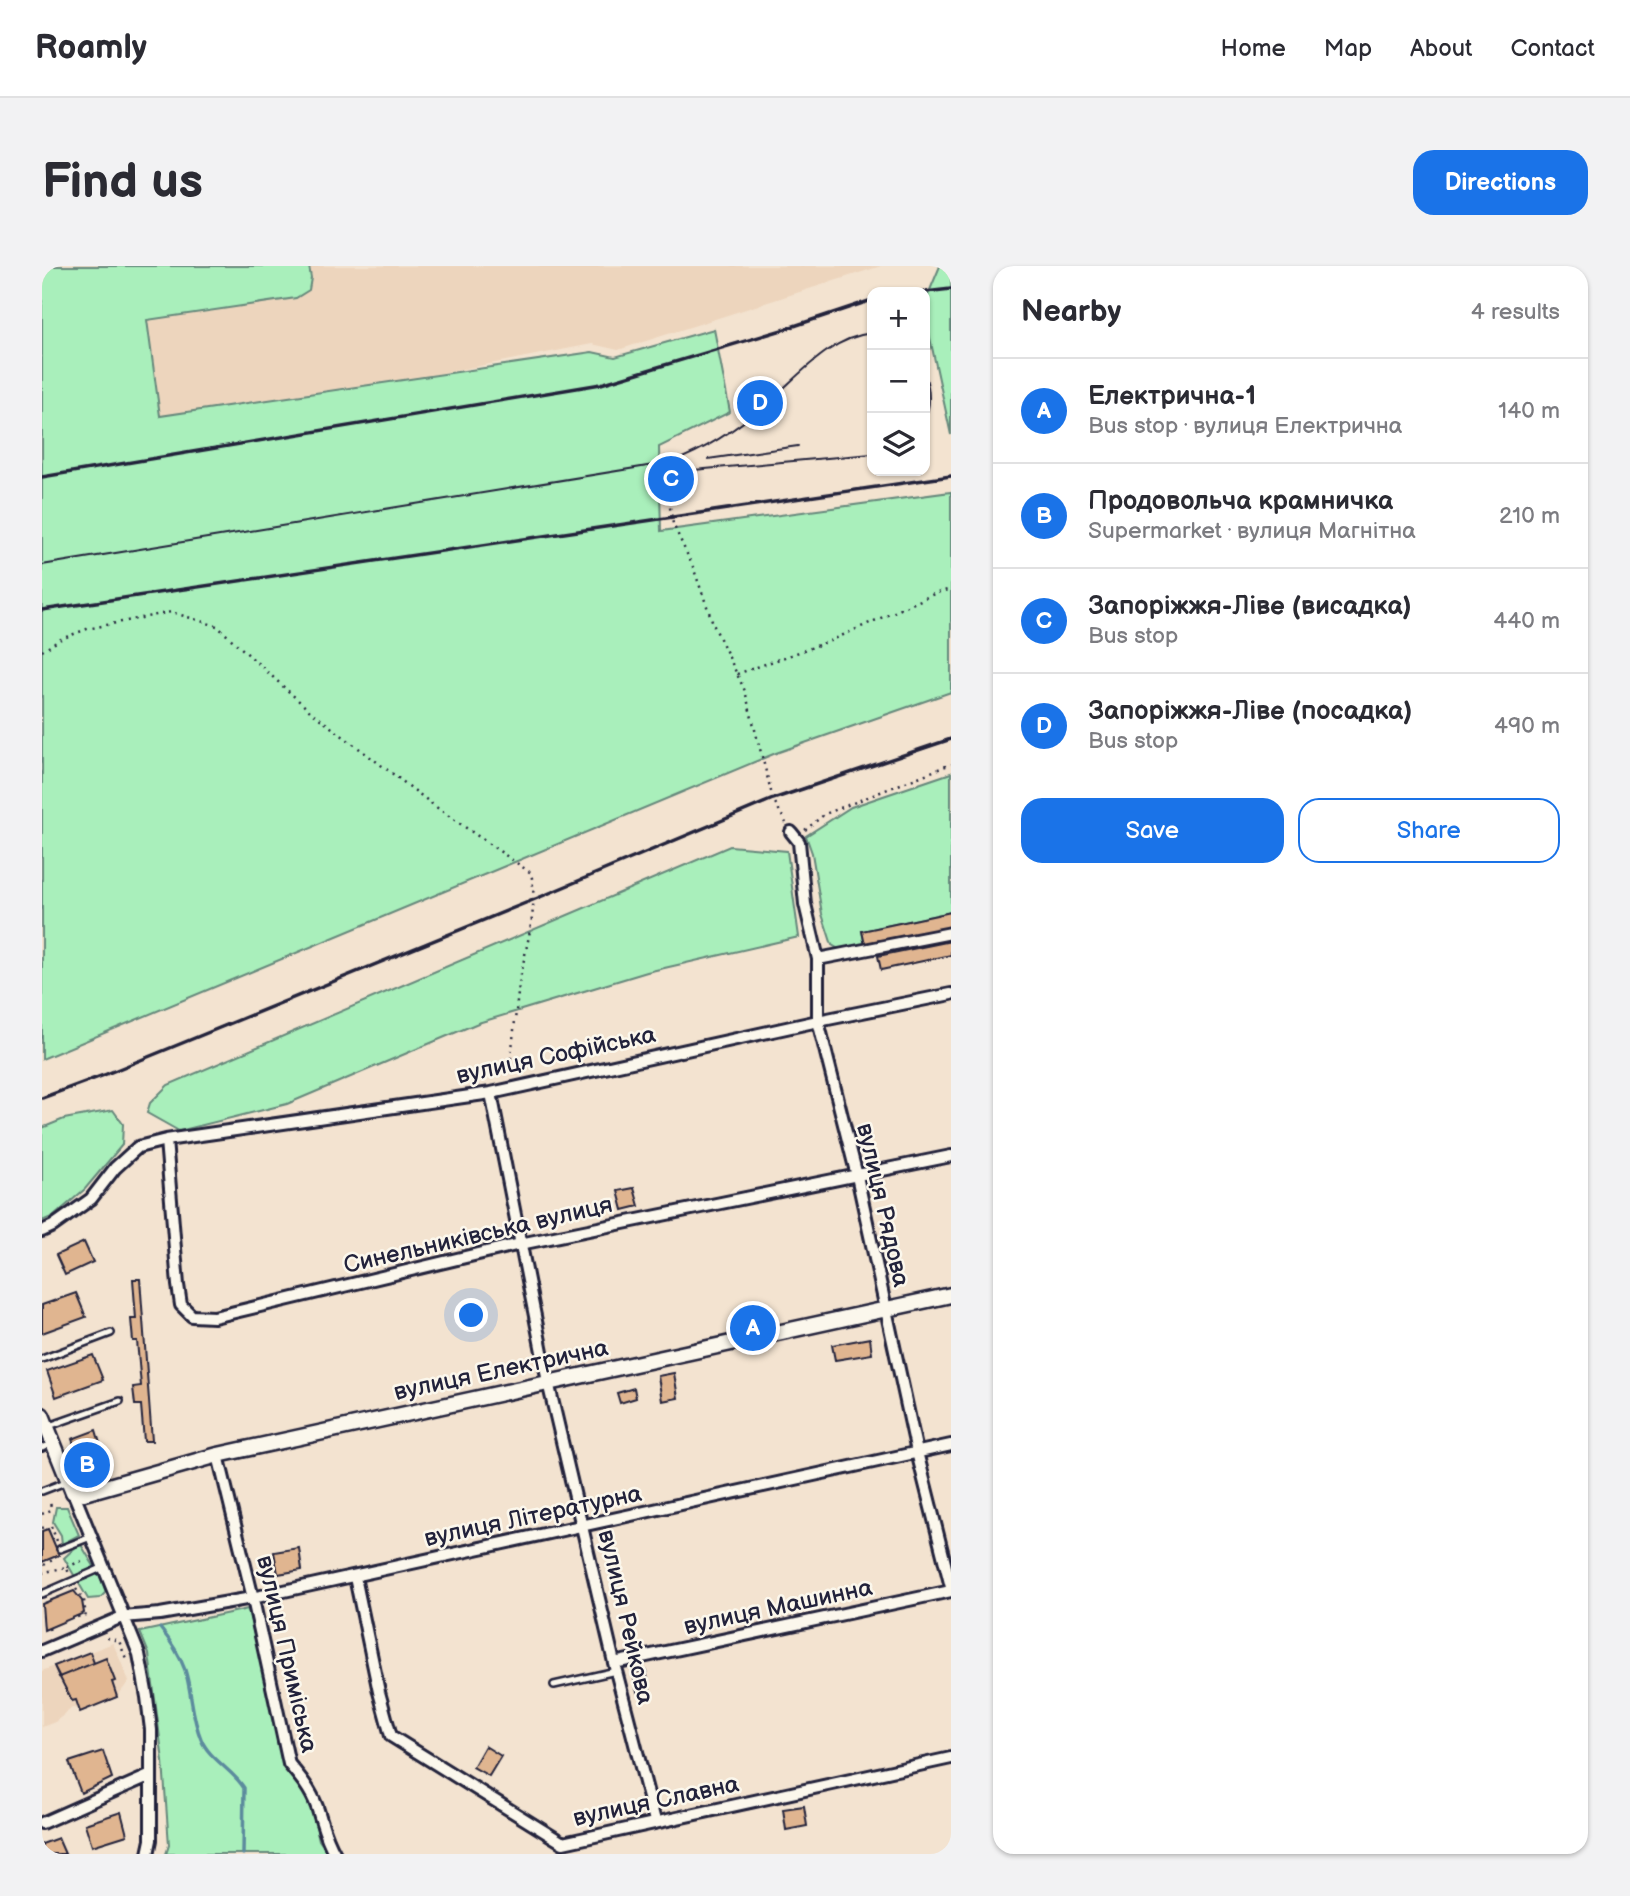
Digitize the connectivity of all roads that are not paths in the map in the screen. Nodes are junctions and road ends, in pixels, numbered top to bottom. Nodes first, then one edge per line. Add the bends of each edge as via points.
1 (791, 832) road end
2 (951, 933) edge
3 (818, 959) junction
4 (951, 994) edge
5 (818, 1021) junction
6 (491, 1093) junction
7 (166, 1140) junction
8 (951, 1156) edge
9 (857, 1176) junction
10 (42, 1231) edge
11 (520, 1244) junction
12 (951, 1294) edge
13 (886, 1309) junction
14 (111, 1333) dead end
15 (42, 1359) edge
16 (548, 1382) junction
17 (120, 1401) dead end
18 (44, 1421) edge
19 (47, 1445) edge
20 (951, 1445) edge
21 (917, 1452) junction
22 (218, 1455) junction
23 (71, 1486) junction
24 (42, 1491) edge
25 (583, 1527) junction
26 (91, 1536) junction
27 (60, 1549) road end
28 (104, 1567) junction
29 (355, 1577) junction
30 (951, 1589) edge
31 (42, 1594) edge
32 (252, 1598) junction
33 (122, 1617) junction
34 (42, 1651) edge
35 (615, 1667) junction
36 (554, 1685) dead end
37 (951, 1758) edge
38 (151, 1776) junction
39 (655, 1821) junction
40 (42, 1823) edge
41 (148, 1854) edge
42 (335, 1854) edge

1 - 3 street, вулиця Рядова via 799,842 805,904
2 - 3 street
3 - 5 street, вулиця Рядова
4 - 5 street, вулиця Софійська
5 - 6 street, вулиця Софійська
5 - 9 street, вулиця Рядова
6 - 7 street, вулиця Софійська
6 - 11 street, вулиця Рейкова
7 - 10 street, вулиця Софійська via 138,1147 91,1199
7 - 11 street, Синельниківська вулиця via 177,1286 181,1305 192,1316 215,1317
8 - 9 street, Синельниківська вулиця
9 - 11 street, Синельниківська вулиця
9 - 13 street, вулиця Рядова
11 - 16 street, вулиця Рейкова
12 - 13 street, вулиця Електрична
13 - 16 street, вулиця Електрична
13 - 21 street, вулиця Рядова
14 - 15 lane
16 - 22 street, вулиця Електрична
16 - 25 street, вулиця Рейкова
17 - 18 lane
18 - 19 street
19 - 23 street
20 - 21 street, вулиця Літературна
21 - 25 street, вулиця Літературна
21 - 30 street, вулиця Рядова
22 - 23 street, вулиця Електрична via 84,1493
22 - 32 street, вулиця Приміська
23 - 24 lane
23 - 26 street
25 - 29 street, вулиця Літературна
25 - 35 street, вулиця Рейкова
26 - 27 lane
26 - 28 street
28 - 31 lane
28 - 33 street
29 - 32 street, вулиця Літературна
29 - 39 street, вулиця Славна via 391,1737 563,1843
30 - 35 street, вулиця Машинна
32 - 33 street, вулиця Літературна
32 - 42 street, вулиця Приміська via 289,1764 317,1805 324,1836
33 - 34 street, вулиця Літературна
33 - 38 street via 139,1654 147,1697
35 - 36 lane
35 - 39 street, вулиця Рейкова
37 - 39 street, вулиця Славна
38 - 40 street
38 - 41 street

